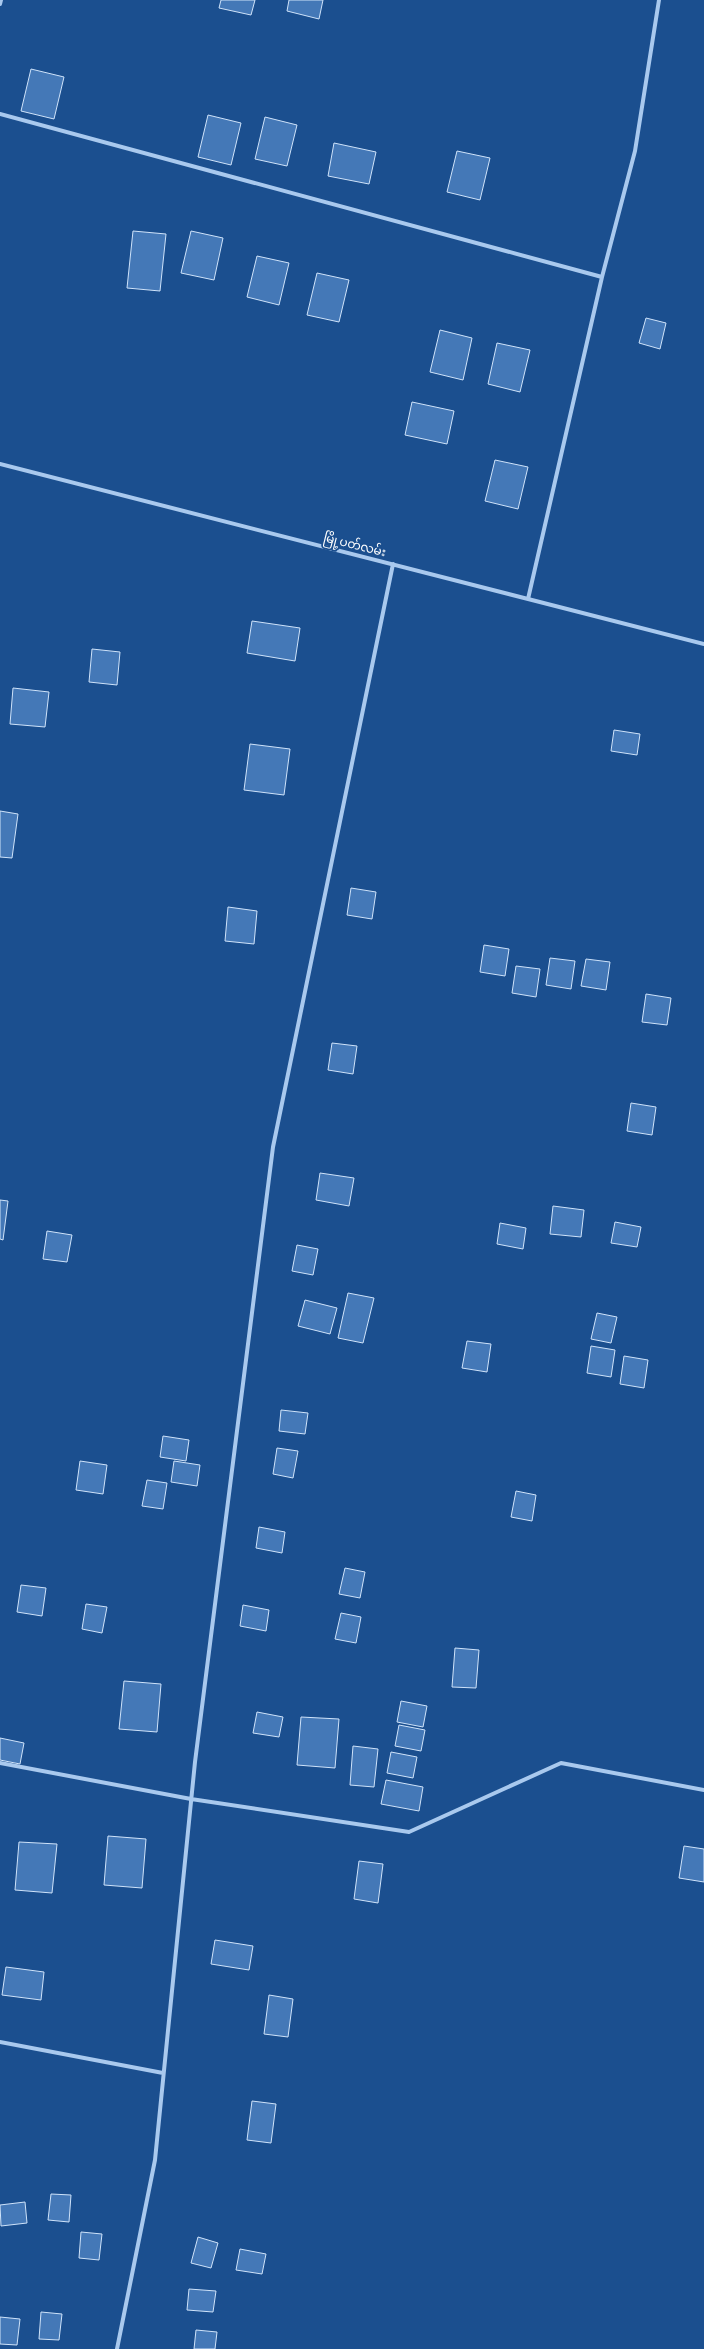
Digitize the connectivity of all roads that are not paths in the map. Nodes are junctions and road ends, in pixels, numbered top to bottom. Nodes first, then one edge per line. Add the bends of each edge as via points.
1 (0, 0) edge
2 (659, 0) edge
3 (0, 4) edge
4 (0, 114) edge
5 (602, 277) junction
6 (0, 464) edge
7 (392, 564) junction
8 (528, 599) junction
9 (704, 644) edge
10 (0, 1763) edge
11 (704, 1790) edge
12 (191, 1800) junction
13 (0, 2042) edge
14 (163, 2073) junction
15 (117, 2349) edge

1 - 3 street
2 - 5 street via 636,151
4 - 5 street
5 - 8 street
6 - 7 street, မြို့ပတ်လမ်း
7 - 8 street, မြို့ပတ်လမ်း
7 - 12 street via 273,1147
8 - 9 street, မြို့ပတ်လမ်း
10 - 12 street
11 - 12 street via 560,1763 409,1832
12 - 14 street
13 - 14 street
14 - 15 street via 154,2160

